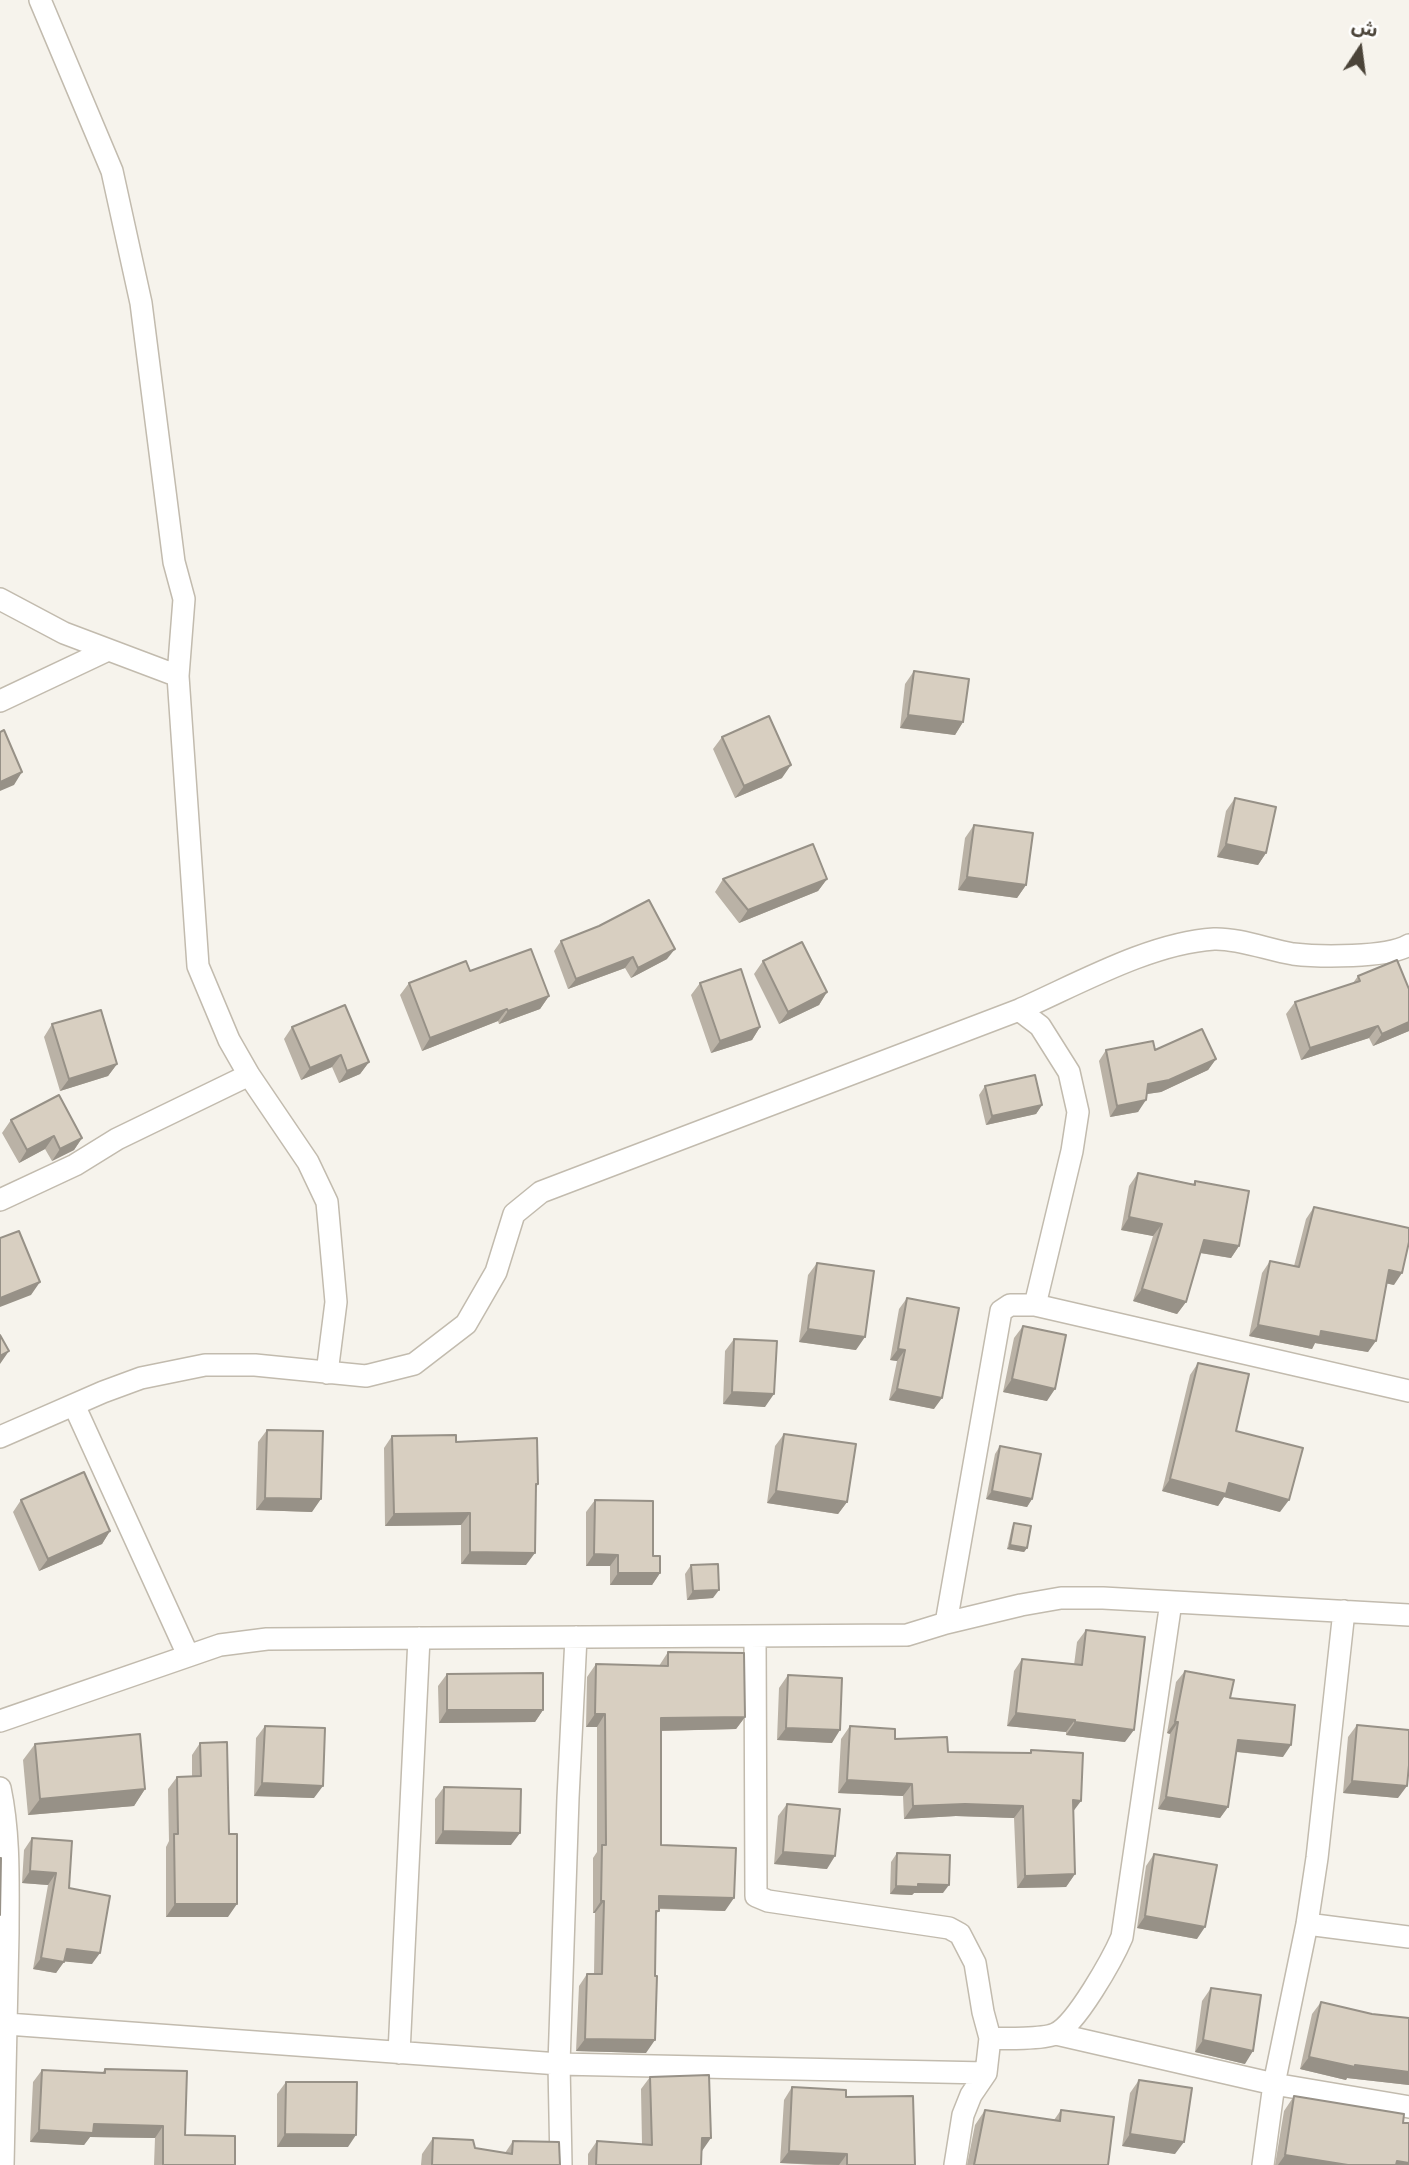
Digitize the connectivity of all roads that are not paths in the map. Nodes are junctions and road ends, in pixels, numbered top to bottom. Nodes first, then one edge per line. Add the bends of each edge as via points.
1 (40, 0) edge
2 (0, 599) edge
3 (108, 650) junction
4 (178, 676) junction
5 (0, 701) edge
6 (1409, 945) edge
7 (1019, 1010) junction
8 (248, 1075) junction
9 (0, 1200) edge
10 (1035, 1305) junction
11 (327, 1373) junction
12 (1409, 1391) edge
13 (74, 1405) junction
14 (0, 1437) edge
15 (1171, 1602) junction
16 (1344, 1611) junction
17 (1409, 1615) edge
18 (946, 1623) junction
19 (755, 1636) junction
20 (419, 1637) junction
21 (576, 1637) junction
22 (188, 1655) junction
23 (0, 1721) edge
24 (0, 1788) edge
25 (1307, 1924) junction
26 (1409, 1937) edge
27 (4, 1963) edge
28 (7, 2024) junction
29 (1056, 2034) junction
30 (990, 2038) junction
31 (399, 2053) junction
32 (559, 2064) junction
33 (986, 2073) junction
34 (1274, 2084) junction
35 (1409, 2107) edge
36 (3, 2165) edge
37 (561, 2165) edge
38 (955, 2165) edge
39 (1264, 2165) edge

1 - 4 street via 112,172 141,303 174,562 184,599
2 - 3 street
3 - 4 street
3 - 5 street
4 - 8 street via 198,966
6 - 7 street via 1390,952 1349,955 1295,954 1217,939 1174,944
7 - 10 street via 1040,1026 1069,1072 1078,1112
7 - 11 street via 541,1192 514,1214 496,1272 466,1324 414,1364 366,1376
8 - 9 street
8 - 11 street via 308,1162 327,1202 336,1302
10 - 12 street
10 - 18 street via 1010,1305 1001,1311
11 - 13 street via 205,1365 141,1378
13 - 14 street
13 - 22 street
15 - 16 street
15 - 18 street via 1061,1598
15 - 29 street via 1122,1937 1097,1985
16 - 17 street
16 - 25 street
18 - 19 street via 907,1635
19 - 21 street
19 - 30 street via 756,1895 768,1901 949,1928 960,1934 975,1964
20 - 21 street
20 - 22 street via 267,1639
20 - 31 street
21 - 32 street
22 - 23 street
24 - 27 street via 7,1857
25 - 26 street
25 - 34 street
27 - 28 street
28 - 31 street
28 - 36 street
29 - 30 street
29 - 34 street
30 - 33 street
31 - 32 street
32 - 33 street
32 - 37 street
33 - 38 street via 963,2115
34 - 35 street
34 - 39 street

